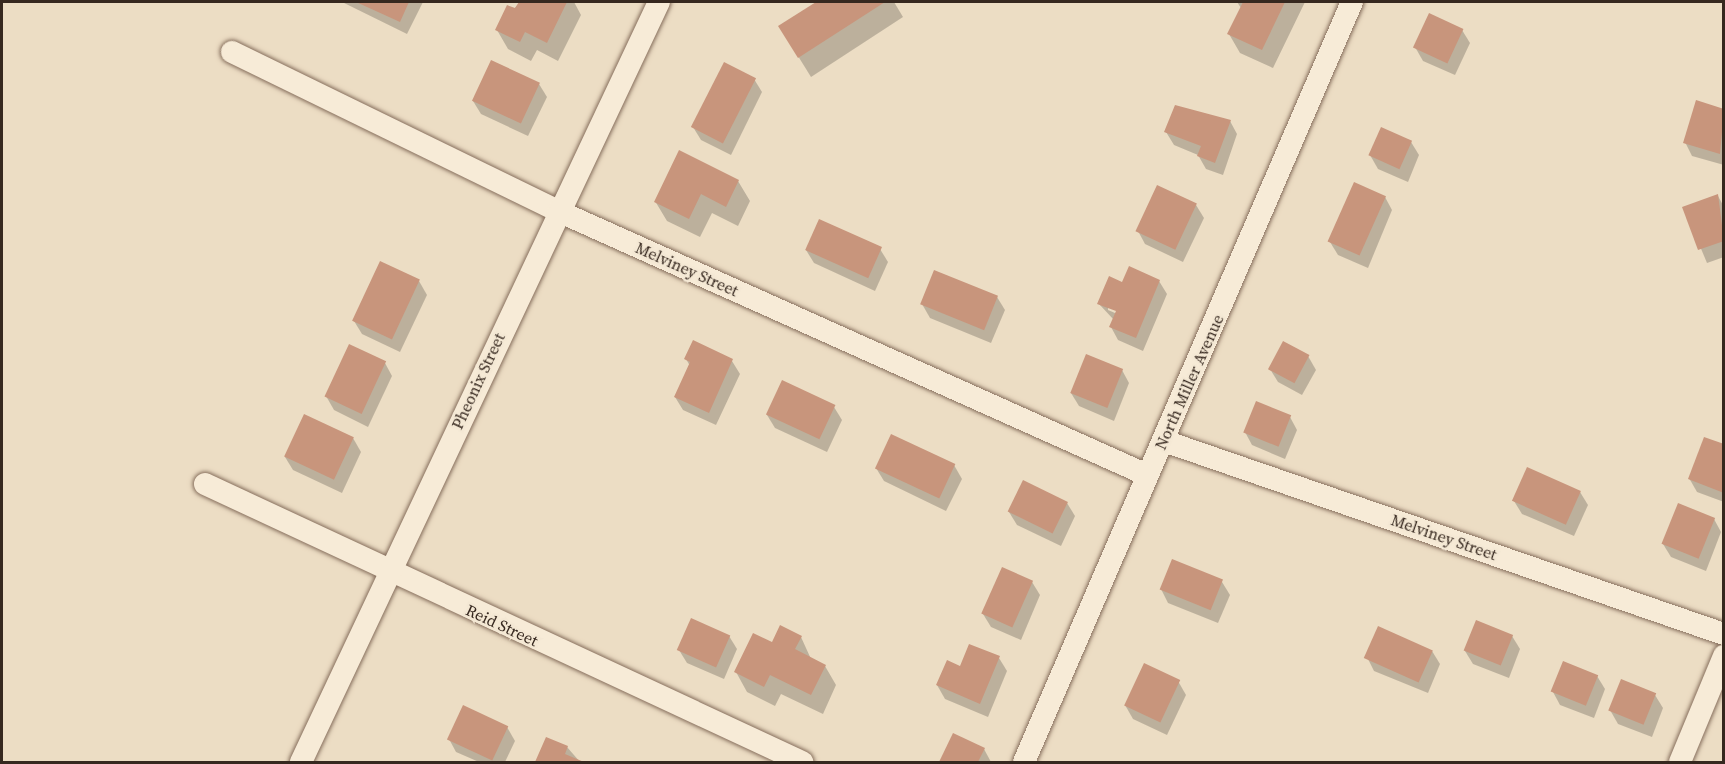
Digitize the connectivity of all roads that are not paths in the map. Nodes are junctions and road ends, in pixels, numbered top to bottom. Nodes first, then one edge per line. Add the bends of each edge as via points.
1 (659, 2) edge
2 (1352, 2) edge
3 (232, 52) dead end
4 (558, 211) junction
5 (1164, 441) junction
6 (1147, 475) junction
7 (205, 484) dead end
8 (388, 573) junction
9 (1724, 634) edge
10 (1724, 656) edge
11 (301, 762) edge
12 (802, 762) edge
13 (1024, 762) edge
14 (1680, 762) edge

1 - 4 street, Pheonix Street
2 - 5 street, North Miller Avenue
3 - 4 street, Melviney Street
4 - 6 street, Melviney Street
4 - 8 street, Pheonix Street
5 - 6 street, North Miller Avenue
5 - 9 street, Melviney Street
6 - 13 street, North Miller Avenue
7 - 8 street, Reid Street
8 - 11 street, Pheonix Street
8 - 12 street, Reid Street
10 - 14 street

